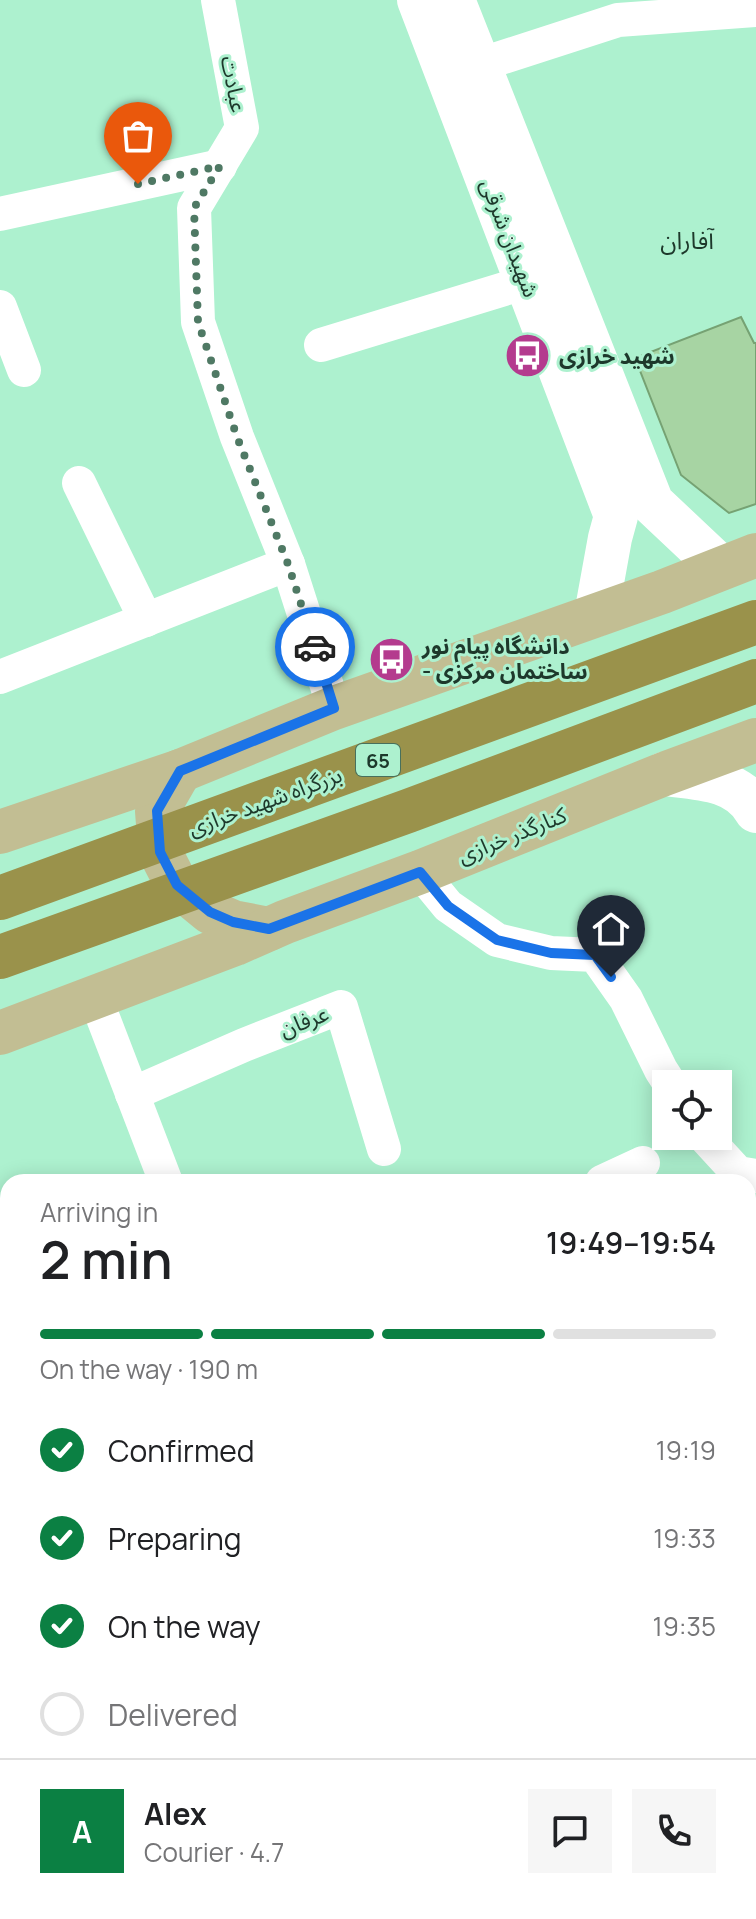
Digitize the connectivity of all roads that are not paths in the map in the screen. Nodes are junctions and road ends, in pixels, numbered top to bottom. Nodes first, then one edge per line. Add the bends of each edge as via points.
1 (218, 0) edge
2 (419, 0) edge
3 (453, 0) edge
4 (616, 10) edge
5 (756, 10) edge
6 (479, 65) junction
7 (220, 166) junction
8 (0, 214) edge
9 (527, 282) junction
10 (0, 307) edge
11 (321, 345) dead end
12 (24, 370) dead end
13 (79, 483) dead end
14 (634, 509) junction
15 (738, 562) edge
16 (288, 564) junction
17 (756, 594) edge
18 (596, 615) junction
19 (146, 620) junction
20 (756, 622) edge
21 (0, 677) edge
22 (756, 681) edge
23 (567, 690) junction
24 (756, 700) edge
25 (334, 708) junction
26 (756, 740) edge
27 (180, 771) junction
28 (664, 774) junction
29 (754, 795) edge
30 (408, 811) junction
31 (0, 832) edge
32 (420, 872) junction
33 (0, 898) edge
34 (269, 929) junction
35 (0, 957) edge
36 (95, 997) junction
37 (0, 1033) edge
38 (661, 1070) edge
39 (132, 1094) junction
40 (384, 1149) dead end
41 (717, 1150) edge
42 (643, 1163) dead end
43 (163, 1174) edge
44 (619, 1174) edge
45 (744, 1174) edge

1 - 7 street, عبادت via 242,128
2 - 9 main road, شهیدان شرقی
3 - 6 main road, شهیدان شرقی
4 - 5 street
4 - 6 street
6 - 14 main road, شهیدان شرقی
7 - 8 street
7 - 16 street, عبادت via 194,208 198,322
9 - 11 street
9 - 14 main road, شهیدان شرقی
10 - 12 street
13 - 19 street
14 - 15 main road, شهیدان شرقی
14 - 18 main road via 610,538
15 - 18 main road
16 - 19 street
16 - 25 street, عبادت
17 - 23 highway via 628,651
18 - 25 main road
19 - 21 street
20 - 23 highway, بزرگراه شهید خرازی / 65
22 - 30 highway
23 - 33 highway, بزرگراه شهید خرازی / 65
24 - 30 highway
25 - 27 main road
26 - 28 main road, کنارگذر خرازی
27 - 31 main road
27 - 34 main road via 157,811 160,852 177,885 210,912
28 - 29 main road via 720,781
28 - 32 main road, کنارگذر خرازی
30 - 35 highway
32 - 34 main road, کنارگذر خرازی
32 - 38 street via 448,906 497,940 551,953 595,955 626,999
34 - 36 main road, کنارگذر خرازی
36 - 37 main road, کنارگذر خرازی
36 - 39 street
39 - 40 street, عرفان via 341,1007
39 - 43 street
41 - 45 street
42 - 44 street

